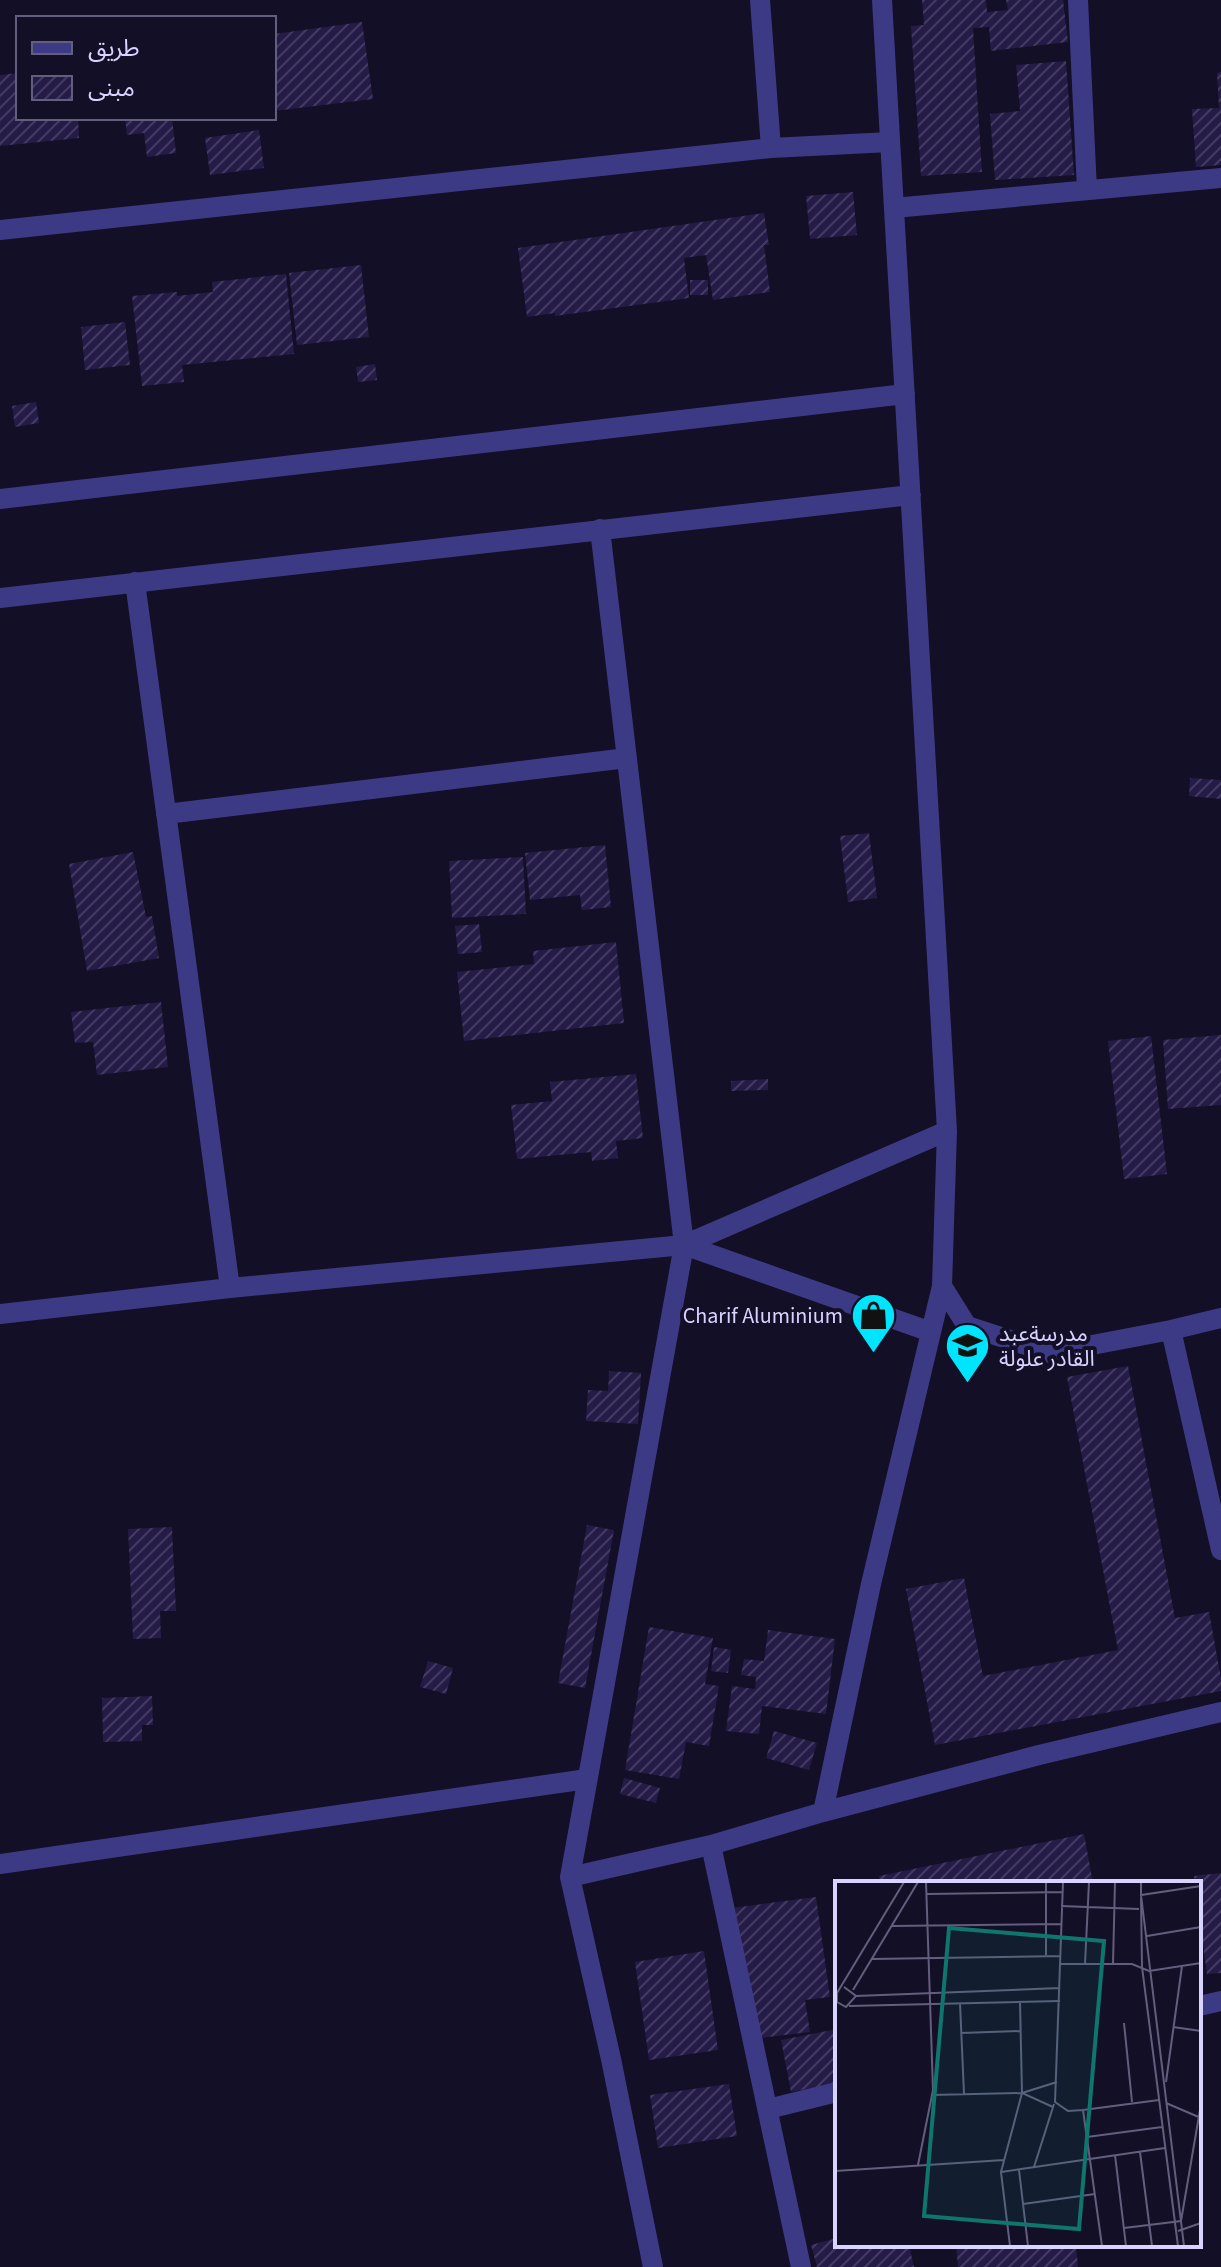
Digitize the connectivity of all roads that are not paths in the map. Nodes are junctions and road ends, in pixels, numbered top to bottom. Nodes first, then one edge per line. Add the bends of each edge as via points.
1 (760, 0) edge
2 (882, 0) edge
3 (1078, 0) edge
4 (890, 142) junction
5 (771, 148) junction
6 (1221, 178) edge
7 (1087, 190) junction
8 (894, 208) junction
9 (0, 230) edge
10 (905, 394) junction
11 (911, 495) junction
12 (0, 499) edge
13 (600, 529) junction
14 (135, 582) junction
15 (0, 598) edge
16 (627, 758) junction
17 (166, 814) junction
18 (947, 1131) junction
19 (684, 1245) junction
20 (942, 1286) junction
21 (230, 1288) junction
22 (0, 1314) edge
23 (1221, 1318) edge
24 (1171, 1330) junction
25 (931, 1332) junction
26 (1220, 1545) edge
27 (1221, 1712) edge
28 (587, 1779) junction
29 (823, 1812) junction
30 (711, 1845) junction
31 (0, 1864) edge
32 (570, 1877) junction
33 (1221, 2001) edge
34 (1201, 2006) edge
35 (835, 2092) edge
36 (768, 2109) junction
37 (653, 2267) edge
38 (801, 2267) edge

1 - 5 street
2 - 4 street
3 - 7 street
4 - 5 street
4 - 8 street
5 - 9 street
6 - 7 street
7 - 8 street
8 - 10 street
10 - 11 street
10 - 12 street
11 - 13 street
11 - 18 street
13 - 14 street
13 - 16 street
14 - 15 street
14 - 17 street
16 - 17 street
16 - 19 street
17 - 21 street
18 - 19 street
18 - 20 street
19 - 21 street
19 - 25 street
19 - 28 street
20 - 24 street via 967,1326 1050,1353
20 - 25 street
21 - 22 street
23 - 24 street
24 - 26 street
25 - 29 street
27 - 29 street
28 - 31 street
28 - 32 street
29 - 30 street
30 - 32 street
30 - 36 street
32 - 37 street
33 - 34 street
35 - 36 street
36 - 38 street

